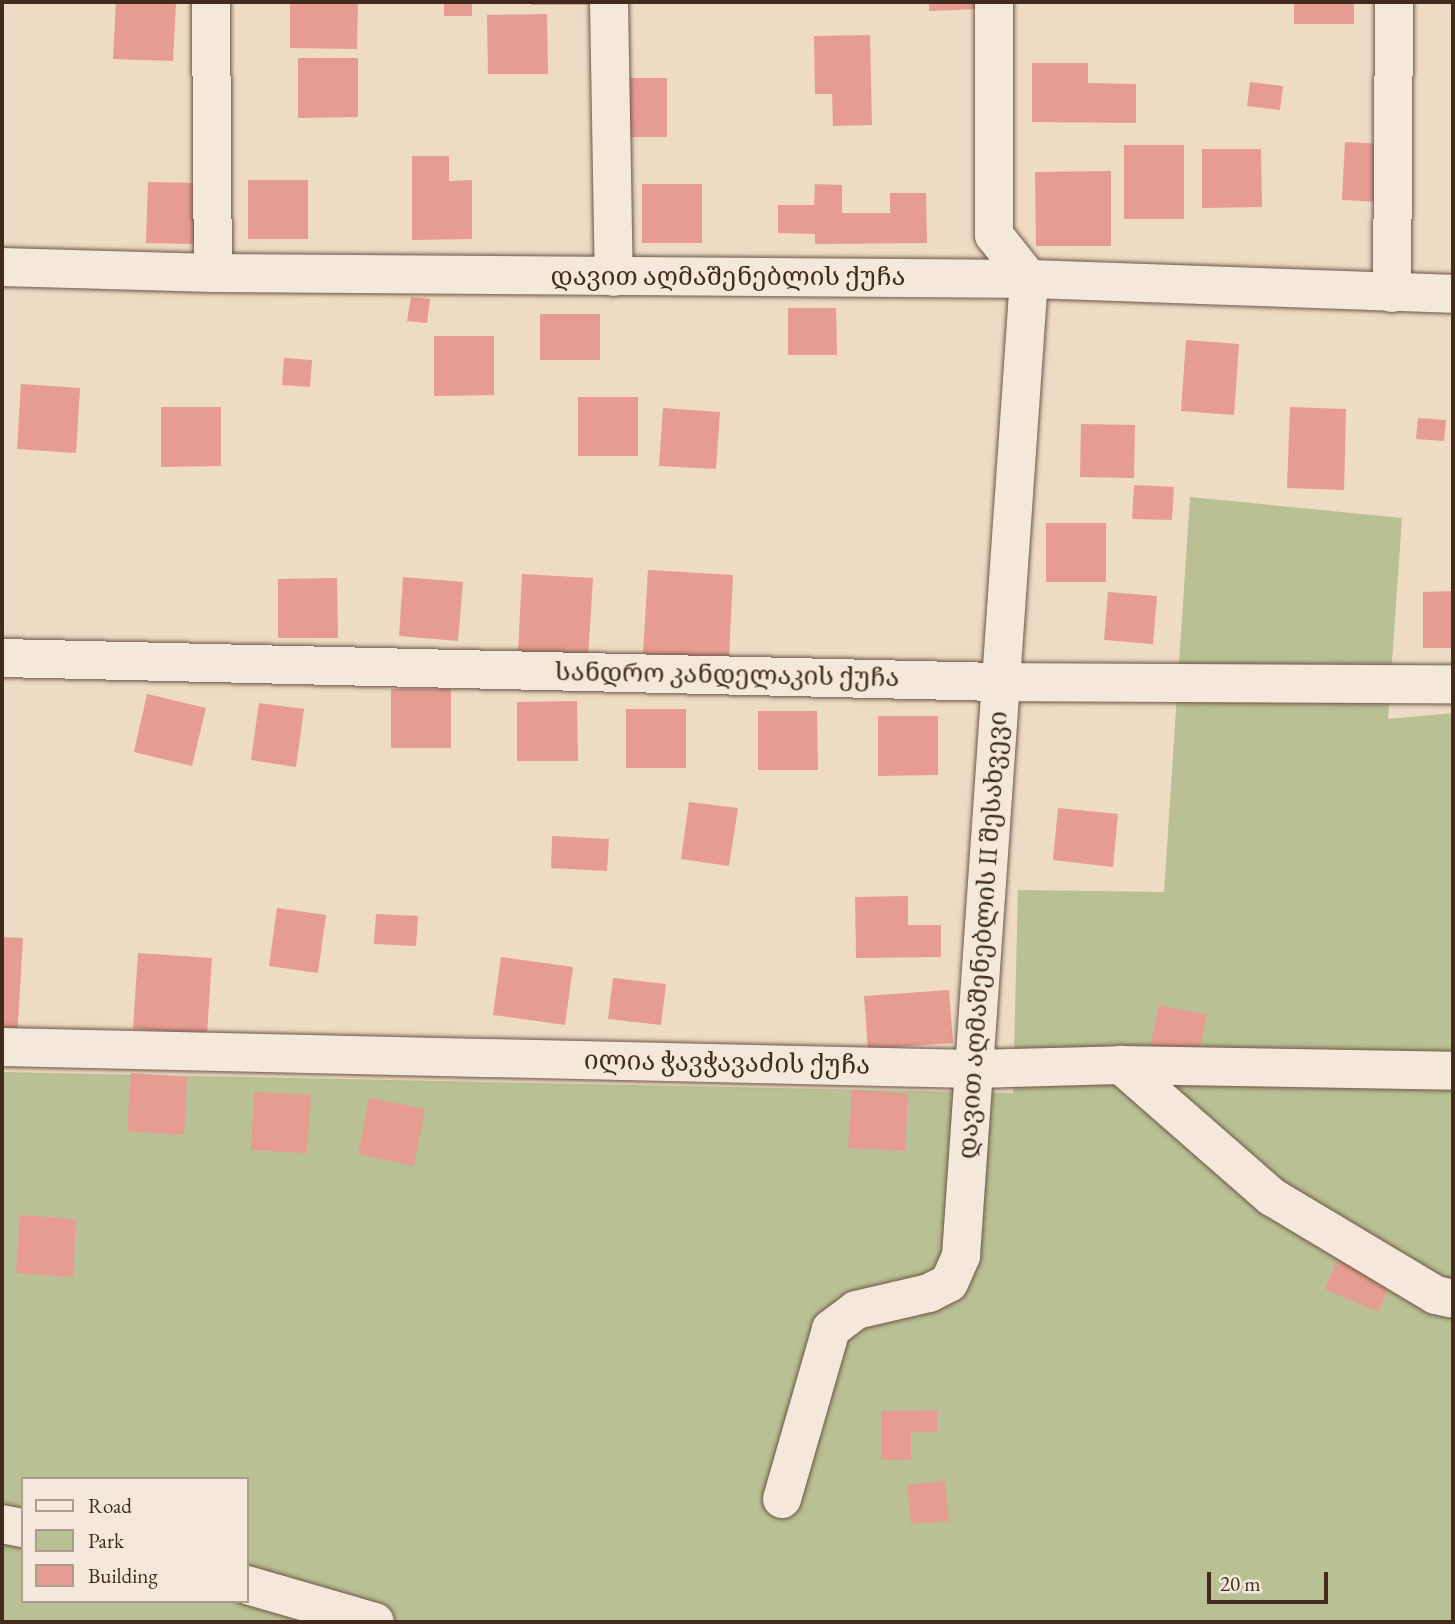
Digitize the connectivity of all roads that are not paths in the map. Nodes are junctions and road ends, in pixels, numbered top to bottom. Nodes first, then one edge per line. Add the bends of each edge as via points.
1 (211, 2) edge
2 (609, 2) edge
3 (994, 2) edge
4 (1394, 2) edge
5 (2, 267) edge
6 (213, 274) junction
7 (614, 277) junction
8 (1029, 279) junction
9 (1391, 293) junction
10 (1453, 294) edge
11 (2, 658) edge
12 (1000, 682) junction
13 (1453, 684) edge
14 (2, 1047) edge
15 (1121, 1065) junction
16 (973, 1069) junction
17 (1453, 1071) edge
18 (1453, 1299) edge
19 (782, 1499) dead end
20 (2, 1524) edge
21 (21, 1528) edge
22 (248, 1585) edge
23 (374, 1622) edge

1 - 6 street
2 - 7 street
3 - 8 street via 994,235
4 - 9 street
5 - 6 street, დავით აღმაშენებლის ქუჩა
6 - 7 street, დავით აღმაშენებლის ქუჩა
7 - 8 street, დავით აღმაშენებლის ქუჩა
8 - 9 street, დავით აღმაშენებლის ქუჩა
8 - 12 street, დავით აღმაშენებლის II შესახვევი
9 - 10 street, დავით აღმაშენებლის ქუჩა
11 - 12 street, სანდრო კანდელაკის ქუჩა
12 - 13 street, სანდრო კანდელაკის ქუჩა
12 - 16 street, დავით აღმაშენებლის II შესახვევი
14 - 16 street, ილია ჭავჭავაძის ქუჩა
15 - 16 street, ილია ჭავჭავაძის ქუჩა
15 - 17 street, ილია ჭავჭავაძის ქუჩა
15 - 18 street via 1272,1197 1436,1295
16 - 19 street, დავით აღმაშენებლის II შესახვევი via 961,1256 949,1283 929,1293 856,1310 831,1329
20 - 21 street
22 - 23 street

